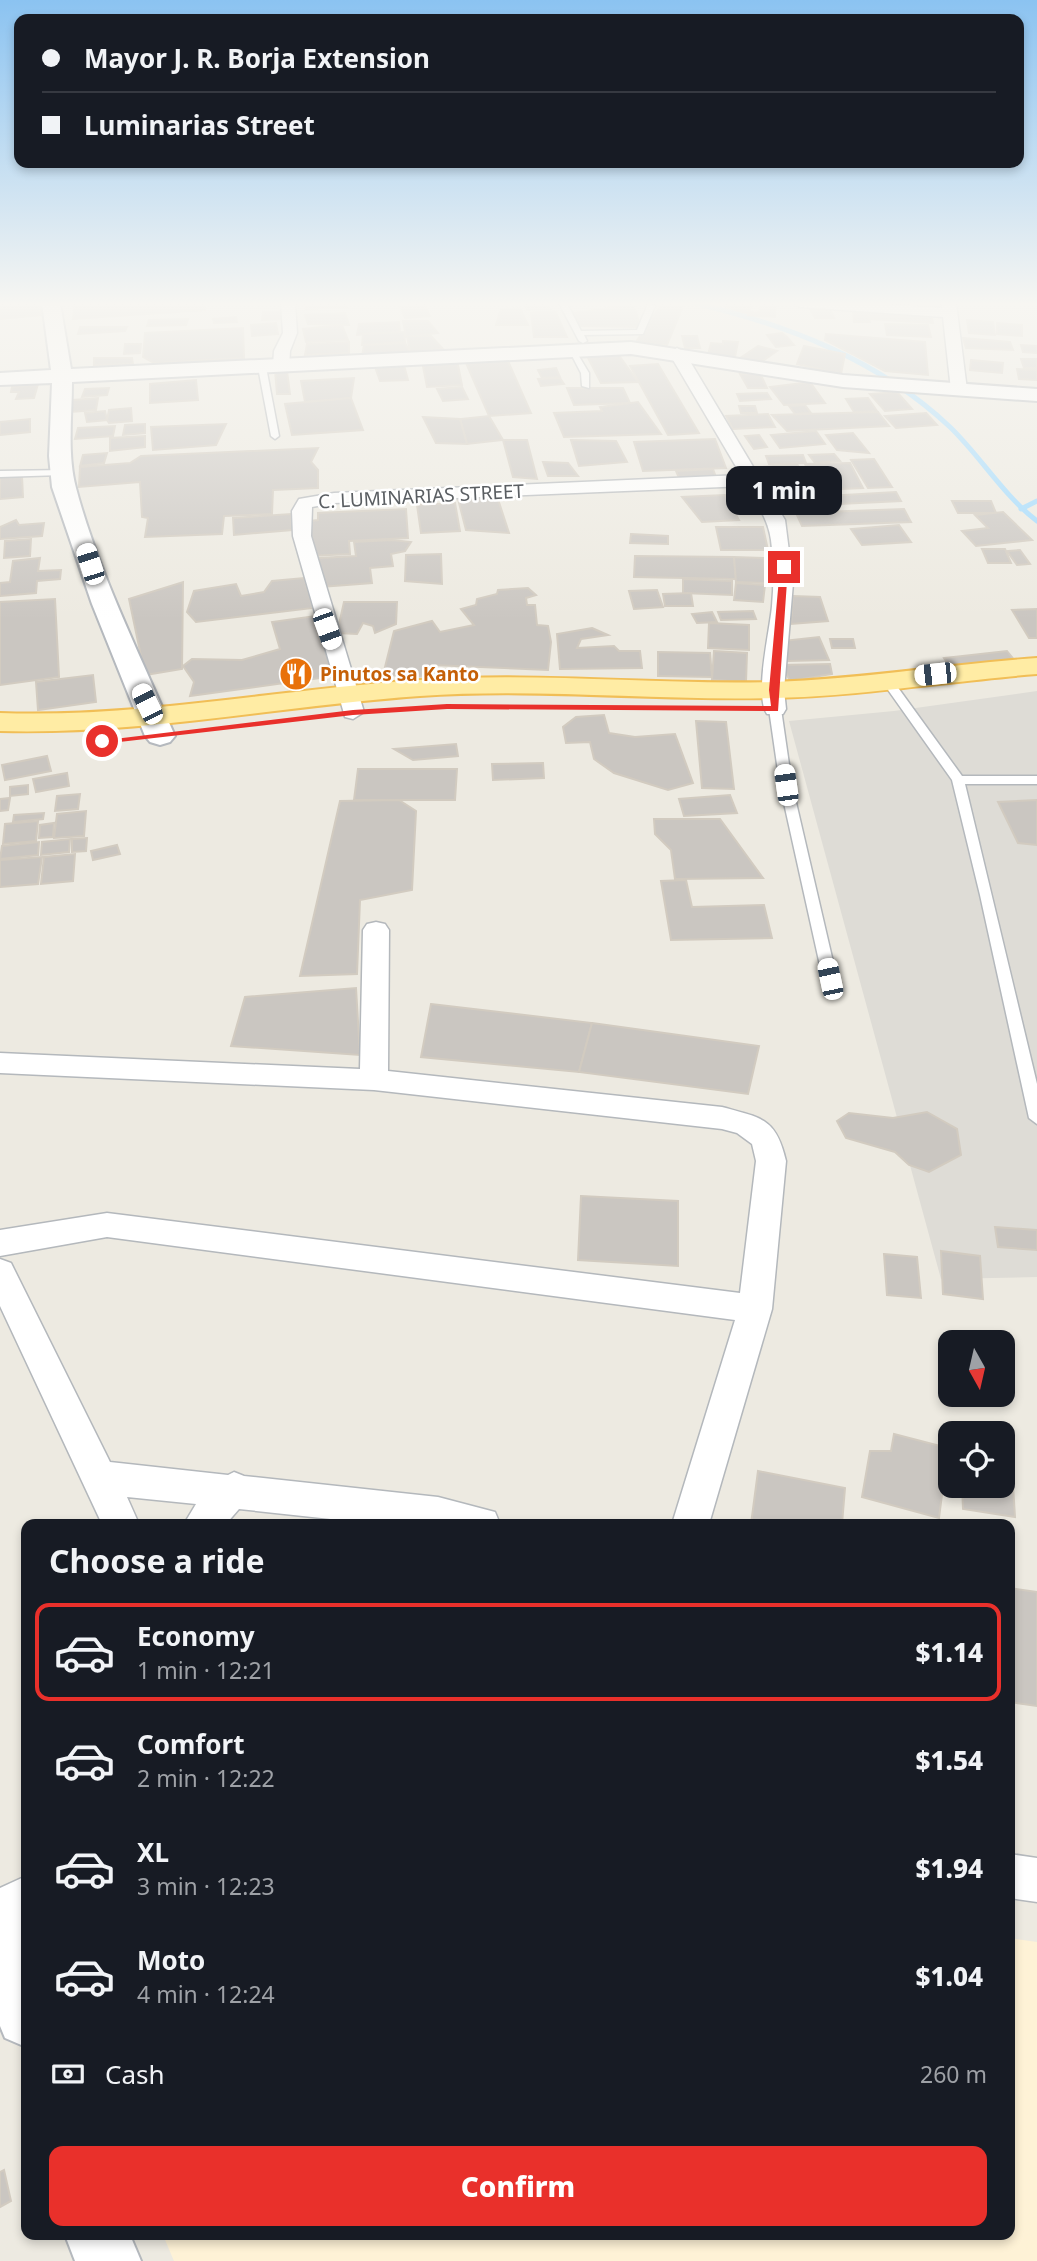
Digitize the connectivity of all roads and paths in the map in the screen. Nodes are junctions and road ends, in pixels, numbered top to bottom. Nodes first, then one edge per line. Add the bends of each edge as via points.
1 (62, 409) edge
2 (274, 409) edge
3 (711, 409) edge
4 (275, 436) dead end
5 (62, 472) junction
6 (0, 474) edge
7 (755, 480) junction
8 (1037, 666) edge
9 (1037, 684) edge
10 (894, 690) junction
11 (774, 700) junction
12 (351, 702) junction
13 (0, 722) edge
14 (158, 727) junction
15 (0, 740) edge
16 (958, 780) junction
17 (1037, 780) edge
18 (376, 930) dead end
19 (830, 979) dead end
20 (0, 1063) edge
21 (374, 1080) junction
22 (1037, 1118) edge
23 (0, 1243) edge
24 (0, 1272) edge
25 (755, 1309) junction
26 (97, 1477) junction
27 (234, 1489) junction
28 (118, 1519) edge
29 (207, 1519) edge
30 (460, 1519) edge
31 (692, 1519) edge
32 (1015, 1877) edge
33 (1037, 1880) edge
34 (21, 1901) edge
35 (0, 1912) edge
36 (0, 1940) edge
37 (21, 2002) edge
38 (99, 2240) edge
39 (108, 2261) edge

1 - 5 street
2 - 4 lane
3 - 7 street
5 - 6 lane
5 - 14 street via 105,604
7 - 11 street via 772,510 783,546
7 - 12 street, C. LUMINARIAS STREET via 348,497 305,503 302,536
8 - 10 main road
9 - 10 main road
10 - 11 main road via 836,708
10 - 16 lane
11 - 12 main road via 447,706
11 - 19 lane via 786,785
12 - 14 main road
13 - 14 main road
14 - 15 main road via 83,743
16 - 17 lane
16 - 22 lane
18 - 21 street
20 - 21 street
21 - 25 street via 722,1118 747,1125 766,1138 771,1161
23 - 25 street via 107,1225
24 - 26 street
25 - 31 street
26 - 27 street
26 - 28 street
27 - 29 street
27 - 30 street
32 - 33 street
34 - 35 street
36 - 37 street
38 - 39 street

